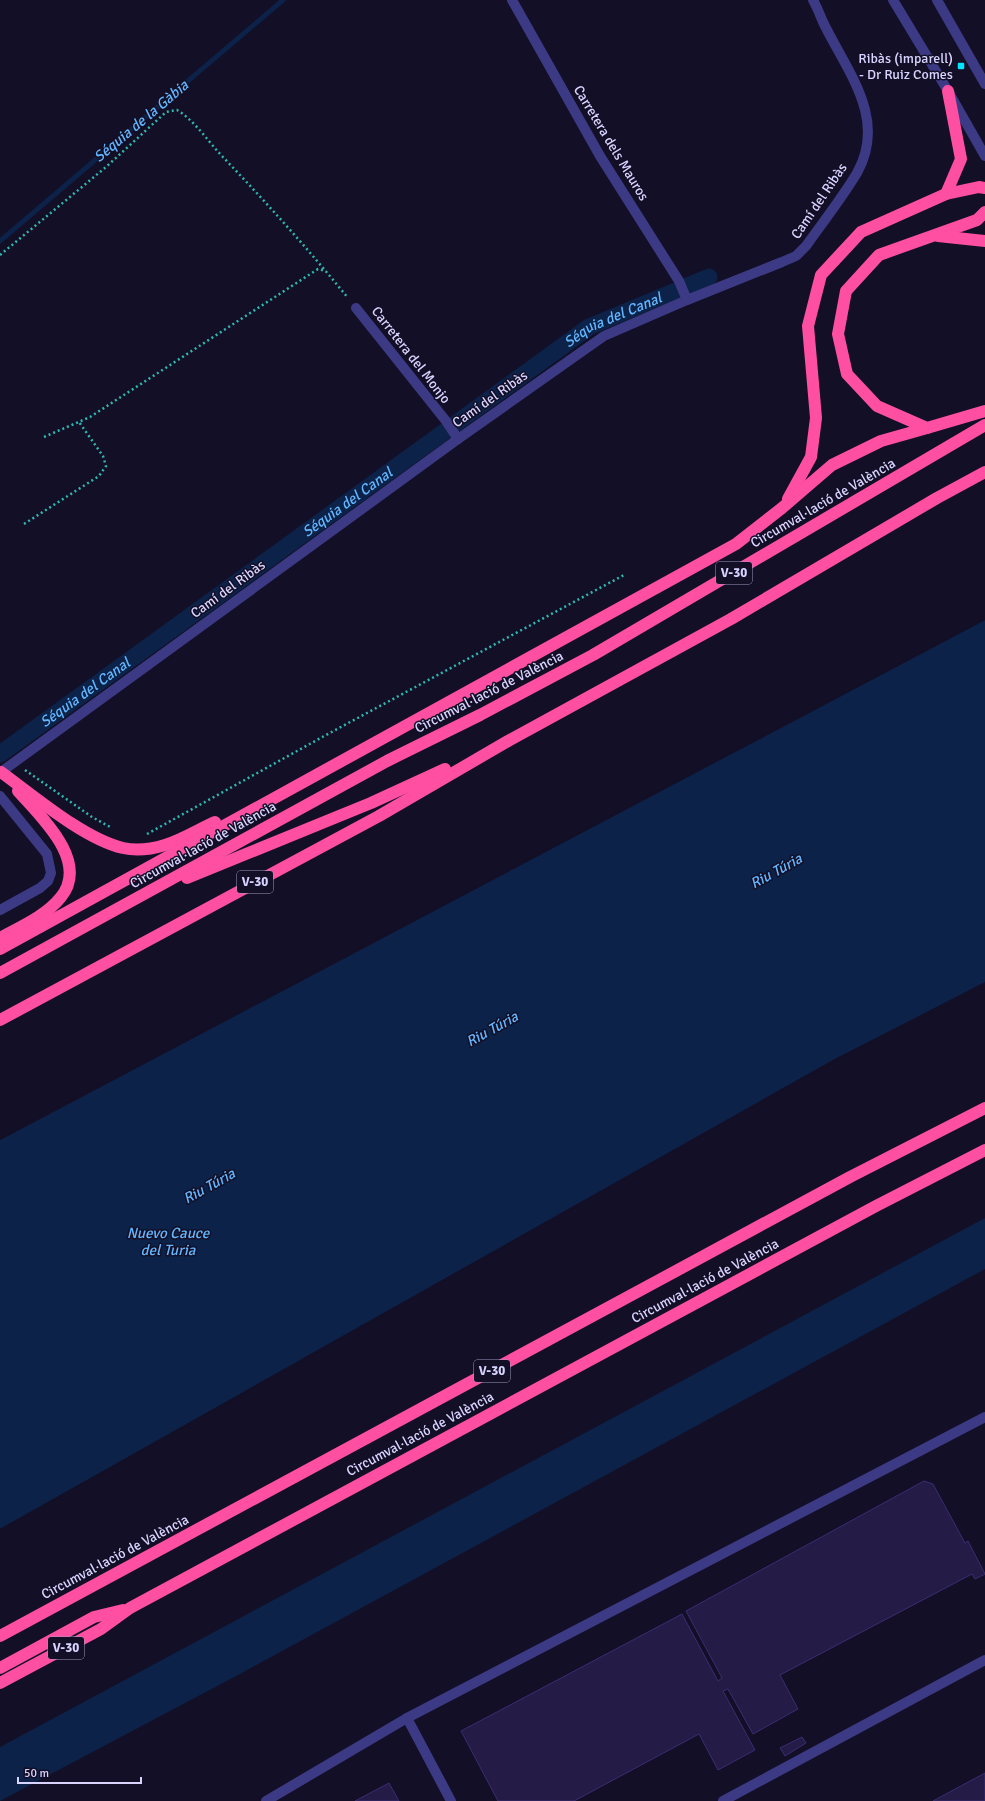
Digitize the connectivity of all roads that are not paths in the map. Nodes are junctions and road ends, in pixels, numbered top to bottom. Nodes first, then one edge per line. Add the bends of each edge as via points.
1 (512, 0) edge
2 (813, 0) edge
3 (820, 0) edge
4 (937, 0) edge
5 (896, 3) edge
6 (819, 12) junction
7 (985, 84) edge
8 (948, 91) junction
9 (985, 156) edge
10 (985, 188) edge
11 (946, 194) junction
12 (985, 212) edge
13 (933, 235) junction
14 (985, 241) edge
15 (687, 300) junction
16 (356, 308) road end
17 (985, 411) edge
18 (985, 425) edge
19 (927, 428) junction
20 (458, 439) junction
21 (985, 472) edge
22 (782, 508) junction
23 (508, 741) junction
24 (331, 766) junction
25 (0, 773) edge
26 (0, 796) edge
27 (0, 910) edge
28 (0, 938) edge
29 (0, 949) edge
30 (11, 967) junction
31 (0, 973) edge
32 (0, 1020) edge
33 (985, 1108) edge
34 (985, 1150) edge
35 (985, 1417) edge
36 (130, 1608) junction
37 (0, 1636) edge
38 (985, 1660) edge
39 (0, 1668) edge
40 (0, 1683) edge
41 (407, 1718) junction
42 (266, 1801) edge
43 (451, 1801) edge
44 (723, 1801) edge

1 - 15 street, Carretera dels Mauros via 600,156 678,281
2 - 6 street, Camí del Ribàs
3 - 6 street
4 - 7 street
5 - 8 street
6 - 15 street, Camí del Ribàs via 858,86 866,112 868,143 857,172 806,246 796,256
8 - 9 street
8 - 11 highway via 961,159
10 - 11 highway via 978,187
11 - 22 highway via 860,232 821,275 808,326 816,418 811,458
12 - 13 highway via 977,220
13 - 14 highway
13 - 19 highway via 879,255 846,291 838,334 847,374 877,406
15 - 20 street, Camí del Ribàs via 604,336
16 - 20 street, Carretera del Monjo
17 - 19 highway
18 - 30 highway, Circumval·lació de València / V-30 via 593,655 480,716 387,761
19 - 22 highway via 880,440 832,464
20 - 25 street, Camí del Ribàs
21 - 23 highway, V-30 via 731,619
22 - 24 highway via 736,544
23 - 30 highway via 371,803 189,877
23 - 32 highway, V-30 via 378,816
24 - 25 highway via 165,845 142,850 123,849 101,841
24 - 29 highway
25 - 28 highway via 60,838 69,866 69,880 61,897 36,918
26 - 27 street via 47,854 51,873 48,881 40,888
30 - 31 highway, Circumval·lació de València / V-30
33 - 37 highway, Circumval·lació de València / V-30 via 850,1177
34 - 36 highway, Circumval·lació de València / V-30 via 876,1206
35 - 41 street
36 - 39 highway via 94,1617
36 - 40 highway, Circumval·lació de València / V-30 via 101,1629
38 - 44 street
41 - 42 street
41 - 43 street

